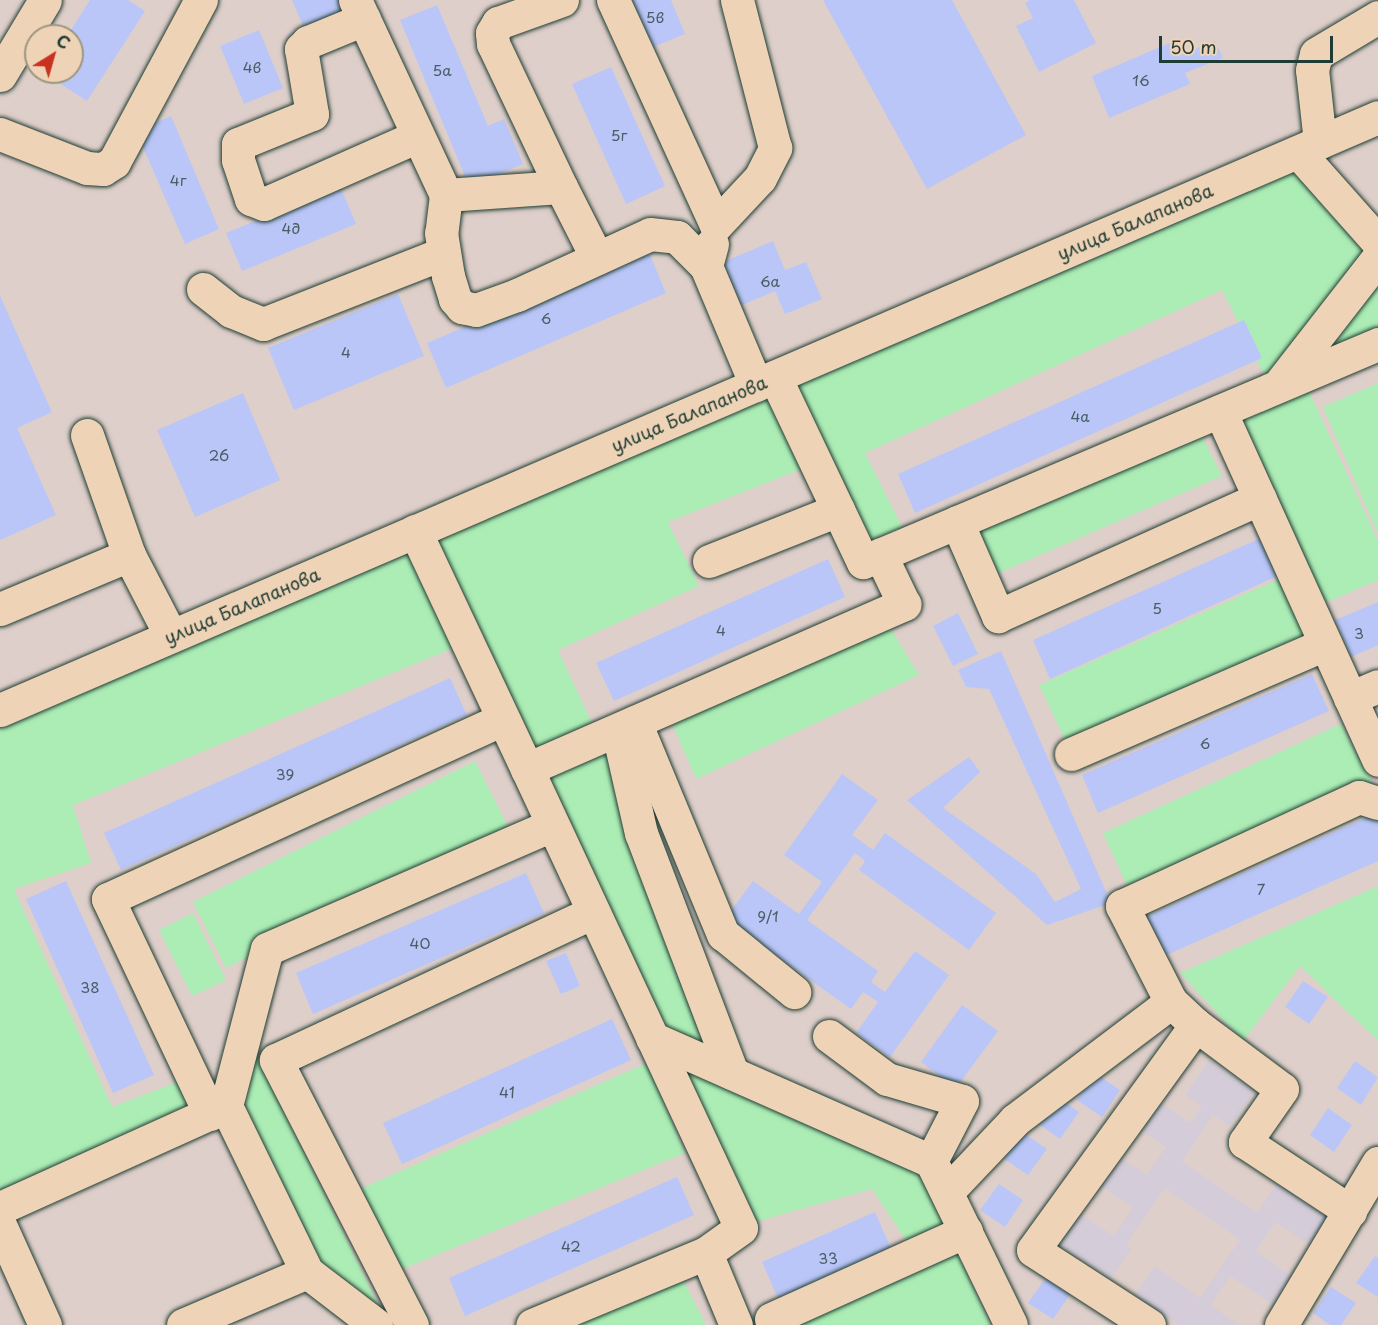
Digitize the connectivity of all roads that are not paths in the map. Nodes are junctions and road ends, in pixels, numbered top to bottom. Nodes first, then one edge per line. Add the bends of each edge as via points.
1 (45, 0) edge
2 (201, 0) edge
3 (562, 0) edge
4 (612, 0) edge
5 (737, 0) edge
6 (360, 10) edge
7 (1378, 17) edge
8 (0, 75) edge
9 (1378, 117) edge
10 (0, 134) edge
11 (418, 136) junction
12 (1309, 147) junction
13 (561, 187) junction
14 (446, 195) junction
15 (716, 225) junction
16 (1378, 242) edge
17 (444, 253) junction
18 (596, 256) junction
19 (1378, 258) edge
20 (706, 266) junction
21 (203, 289) dead end
22 (1378, 344) edge
23 (766, 381) junction
24 (1278, 386) junction
25 (1220, 411) junction
26 (87, 435) dead end
27 (1260, 498) junction
28 (838, 510) junction
29 (957, 522) junction
30 (415, 531) junction
31 (880, 554) junction
32 (129, 555) junction
33 (709, 561) dead end
34 (0, 609) edge
35 (171, 636) junction
36 (1325, 644) junction
37 (1364, 692) edge
38 (0, 710) edge
39 (503, 718) junction
40 (627, 727) junction
41 (1071, 754) dead end
42 (1378, 760) edge
43 (527, 769) junction
44 (1378, 803) edge
45 (552, 825) junction
46 (593, 912) junction
47 (794, 992) dead end
48 (1171, 1002) junction
49 (1196, 1025) junction
50 (829, 1036) dead end
51 (652, 1038) junction
52 (732, 1073) junction
53 (218, 1110) junction
54 (931, 1161) junction
55 (1378, 1163) edge
56 (947, 1192) junction
57 (0, 1208) edge
58 (1350, 1211) junction
59 (0, 1225) edge
60 (966, 1231) junction
61 (706, 1252) junction
62 (307, 1272) junction
63 (771, 1318) dead end
64 (45, 1325) edge
65 (183, 1325) edge
66 (376, 1325) edge
67 (412, 1325) edge
68 (532, 1325) edge
69 (736, 1325) edge
70 (1011, 1325) edge
71 (1149, 1325) edge
72 (1281, 1325) edge

1 - 8 street
2 - 10 street via 114,162 103,169 87,168
3 - 13 street via 498,22 492,33 493,44
4 - 15 street
5 - 15 street via 776,148 760,178
6 - 11 street
6 - 11 street via 301,50 312,114 238,144 238,160 251,199 264,204
7 - 12 street via 1316,54
9 - 12 street, улица Балапанова
11 - 14 street
12 - 16 street
12 - 23 street, улица Балапанова
13 - 14 street
13 - 18 street
14 - 17 street via 441,233
15 - 20 street
17 - 18 street via 455,299 462,307 476,310
17 - 21 street via 263,324 231,310
18 - 20 street via 650,234 677,237
19 - 24 street
20 - 23 street
22 - 24 street
23 - 28 street
23 - 30 street, улица Балапанова
24 - 25 street
25 - 27 street
25 - 29 street
26 - 32 street
27 - 29 street via 998,616
27 - 36 street
28 - 31 street via 863,562
28 - 33 street
29 - 31 street
30 - 35 street, улица Балапанова
30 - 39 street
31 - 40 street via 904,604
32 - 34 street
32 - 35 street
35 - 38 street, улица Балапанова
36 - 37 street
36 - 41 street
37 - 42 street
39 - 43 street
39 - 53 street via 108,899
40 - 43 street
40 - 47 street via 723,933
40 - 52 street via 641,833
43 - 45 street
44 - 48 street via 1359,797 1122,906
45 - 46 street
45 - 53 street via 267,949
46 - 51 street
46 - 67 street via 276,1060
48 - 49 street
48 - 56 street via 1015,1120
49 - 58 street via 1282,1089 1245,1142
49 - 71 street via 1033,1250
50 - 54 street via 887,1079 962,1101
51 - 52 street
51 - 61 street via 741,1228
52 - 54 street
53 - 57 street
53 - 62 street
54 - 56 street
55 - 58 street
56 - 60 street
58 - 72 street
59 - 64 street
60 - 63 street
60 - 70 street
61 - 68 street
61 - 69 street
62 - 65 street
62 - 66 street

